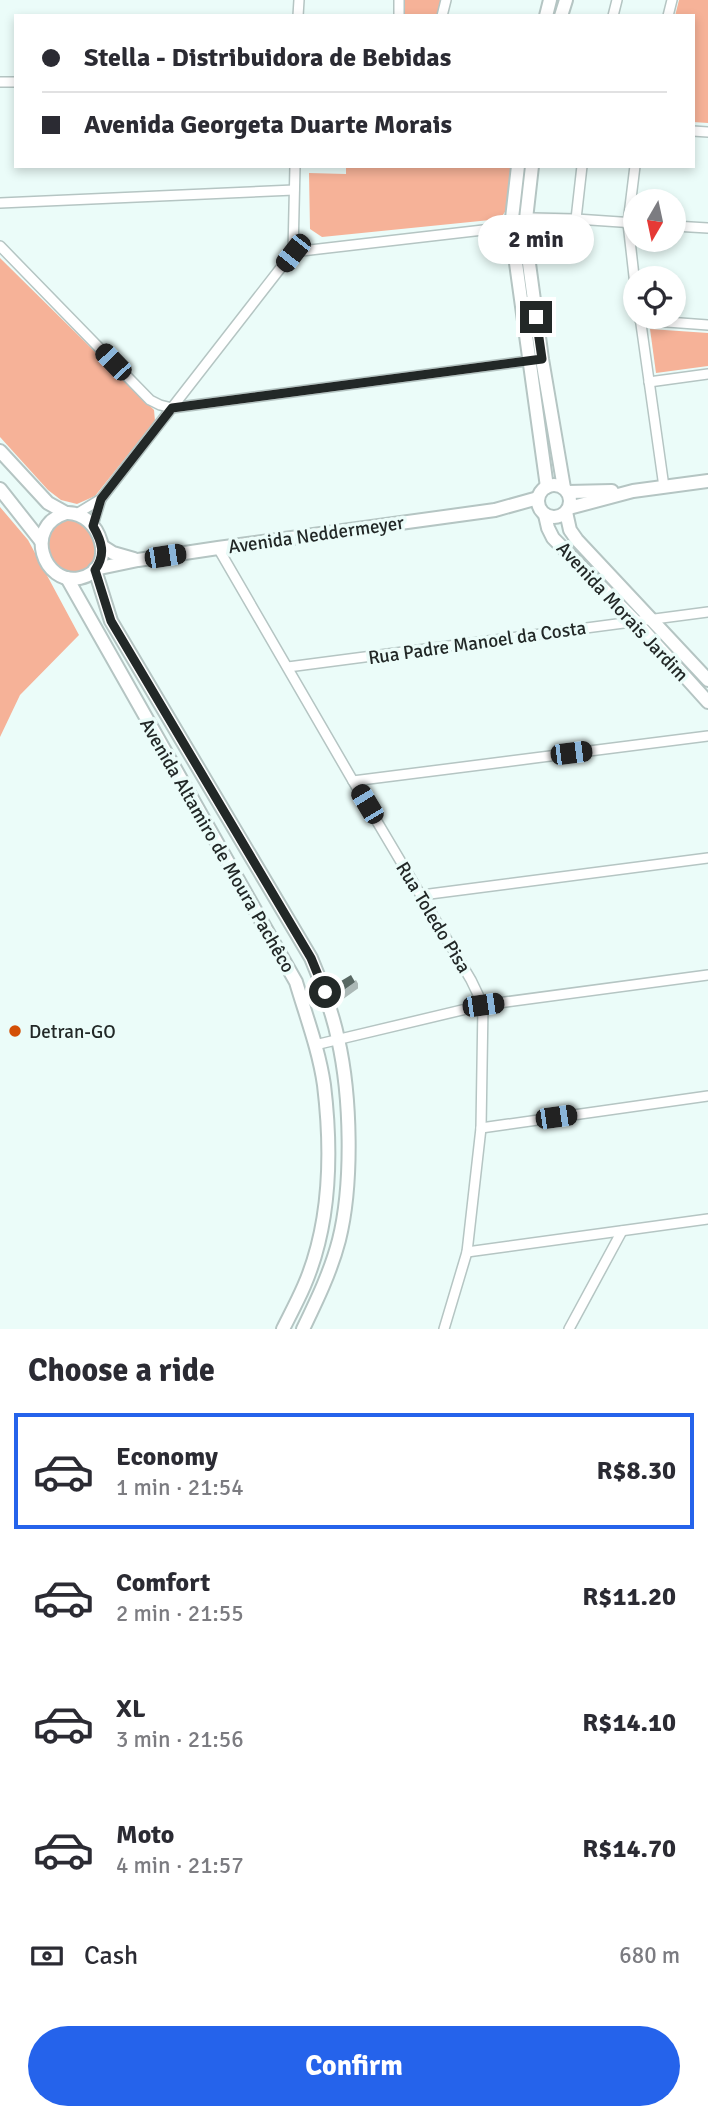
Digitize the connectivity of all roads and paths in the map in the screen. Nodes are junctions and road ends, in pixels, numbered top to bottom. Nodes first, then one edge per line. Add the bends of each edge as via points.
1 (295, 168) edge
2 (518, 168) edge
3 (532, 168) edge
4 (582, 168) edge
5 (635, 168) edge
6 (634, 189) edge
7 (294, 190) junction
8 (0, 203) edge
9 (526, 219) junction
10 (576, 219) junction
11 (623, 222) edge
12 (511, 227) junction
13 (686, 227) edge
14 (708, 228) edge
15 (0, 246) edge
16 (293, 253) junction
17 (527, 297) junction
18 (686, 323) edge
19 (708, 325) edge
20 (642, 329) edge
21 (535, 360) junction
22 (708, 373) edge
23 (649, 382) junction
24 (172, 408) junction
25 (0, 451) edge
26 (708, 481) edge
27 (664, 487) junction
28 (0, 489) edge
29 (566, 490) junction
30 (634, 491) junction
31 (101, 499) junction
32 (543, 503) junction
33 (568, 510) junction
34 (72, 513) junction
35 (93, 526) junction
36 (41, 541) junction
37 (102, 547) junction
38 (218, 548) junction
39 (138, 560) junction
40 (95, 570) junction
41 (67, 578) junction
42 (708, 612) edge
43 (652, 619) junction
44 (635, 621) junction
45 (288, 667) junction
46 (708, 680) edge
47 (708, 702) edge
48 (708, 736) edge
49 (353, 781) junction
50 (708, 858) edge
51 (422, 895) junction
52 (708, 975) edge
53 (483, 1005) junction
54 (339, 1040) junction
55 (315, 1045) junction
56 (708, 1096) edge
57 (481, 1128) junction
58 (708, 1219) edge
59 (622, 1231) junction
60 (467, 1252) junction
61 (283, 1329) edge
62 (303, 1329) edge
63 (444, 1329) edge
64 (569, 1329) edge

1 - 7 street
2 - 12 main road
3 - 9 main road
4 - 10 street
5 - 6 street
7 - 8 street
7 - 16 street
9 - 10 street
9 - 12 street
9 - 17 main road
10 - 11 street
12 - 16 street
12 - 17 main road
13 - 14 street
15 - 24 street via 150,400
16 - 24 street
17 - 21 main road
18 - 19 street
20 - 23 street
21 - 24 street
21 - 29 main road
21 - 32 main road, Avenida Morais Jardim
22 - 23 street
23 - 27 street
24 - 31 street
25 - 34 main road via 48,503
26 - 27 main road
27 - 30 main road
28 - 36 main road
29 - 30 main road
29 - 32 main road via 555,485
29 - 33 main road via 571,502
30 - 33 main road
31 - 34 street
31 - 35 street
32 - 33 main road via 554,518
32 - 38 main road, Avenida Neddermeyer
32 - 44 main road, Avenida Morais Jardim via 554,538
33 - 43 main road, Avenida Morais Jardim via 570,530 577,540
34 - 35 main road
34 - 36 main road via 58,515 46,525
35 - 37 main road
36 - 41 main road via 48,565
37 - 39 main road, Avenida Neddermeyer
37 - 40 main road
38 - 39 main road, Avenida Neddermeyer
38 - 45 street, Rua Toledo Pisa
39 - 40 main road, Avenida Neddermeyer
40 - 41 main road via 77,579
40 - 54 main road, Avenida Altamiro de Moura Pachêco via 111,621 311,958
41 - 55 main road, Avenida Altamiro de Moura Pachêco via 296,982
42 - 43 street, Rua Padre Manoel da Costa
43 - 44 street, Rua Padre Manoel da Costa
43 - 46 main road, Avenida Morais Jardim
44 - 45 street, Rua Padre Manoel da Costa
44 - 47 main road, Avenida Morais Jardim
45 - 49 street, Rua Toledo Pisa
48 - 49 street
49 - 51 street, Rua Toledo Pisa
50 - 51 street
51 - 53 street, Rua Toledo Pisa
52 - 53 street
53 - 54 street
53 - 57 street, Rua Toledo Pisa
54 - 55 street
54 - 62 main road, Avenida Altamiro de Moura Pachêco via 348,1111 347,1188 339,1240
55 - 61 main road, Avenida Altamiro de Moura Pachêco via 324,1084 327,1190 320,1238
56 - 57 street
57 - 60 street, Rua Toledo Pisa
58 - 59 street
59 - 60 street
59 - 64 street
60 - 63 street, Rua Toledo Pisa

